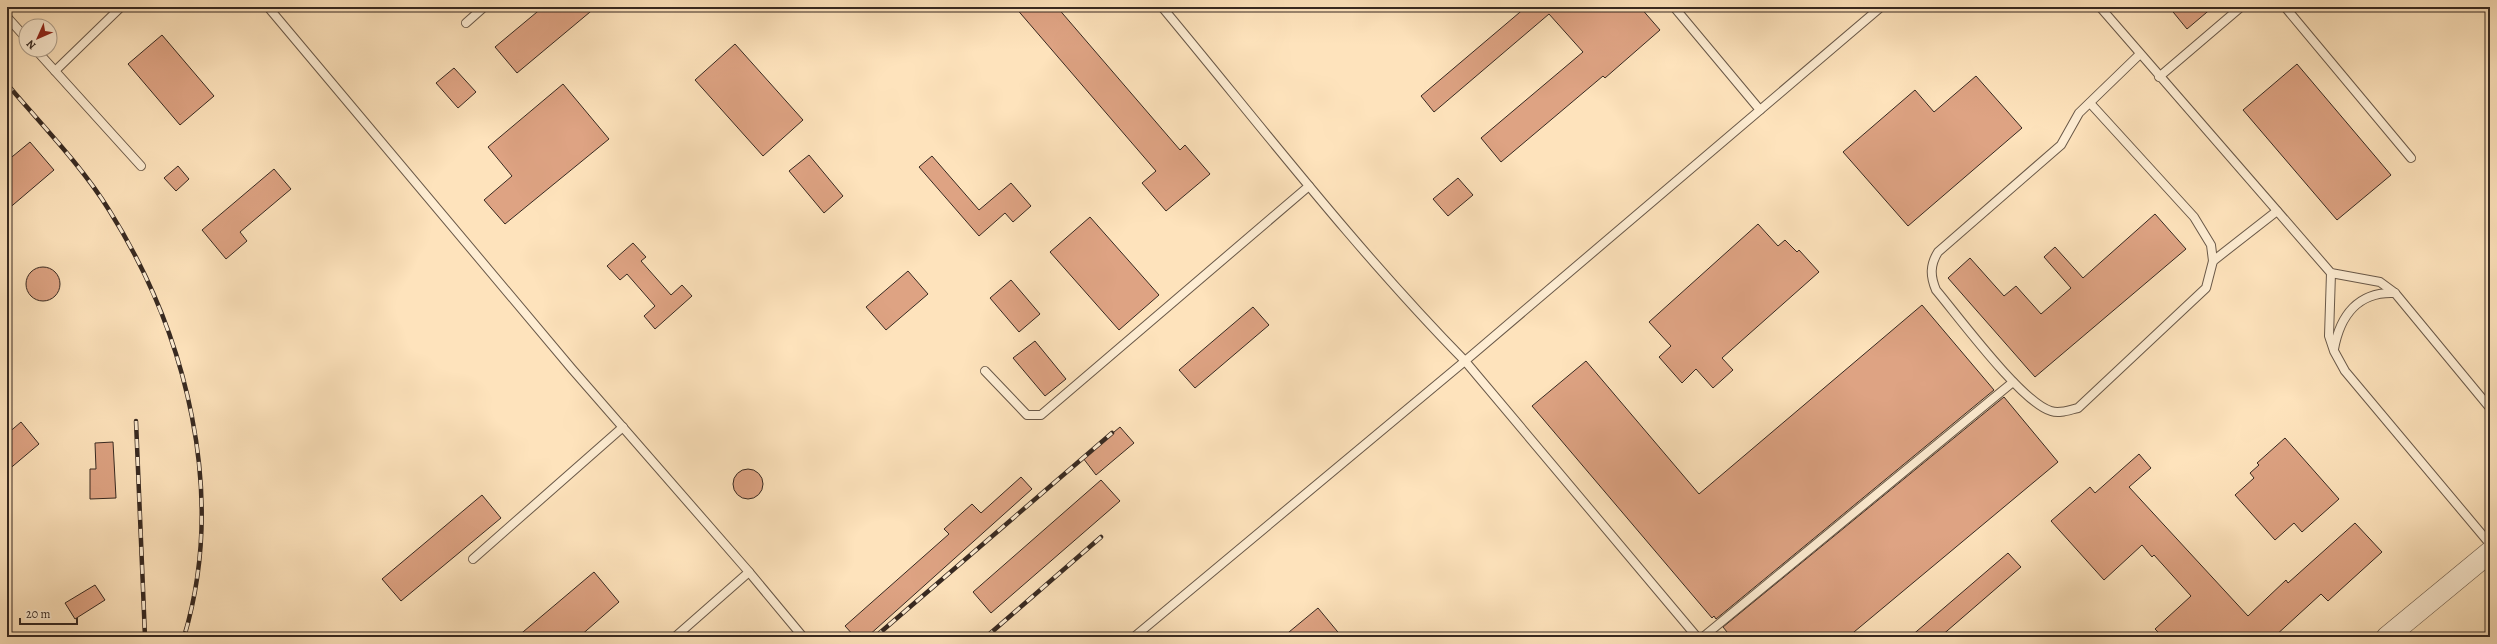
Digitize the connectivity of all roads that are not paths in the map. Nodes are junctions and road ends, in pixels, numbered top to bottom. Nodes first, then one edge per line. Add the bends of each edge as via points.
1 (121, 7) edge
2 (268, 7) edge
3 (484, 7) edge
4 (1162, 7) edge
5 (1674, 7) edge
6 (1880, 7) edge
7 (2100, 7) edge
8 (2240, 7) edge
9 (2285, 7) edge
10 (7, 17) edge
11 (466, 23) dead end
12 (18, 29) edge
13 (2140, 54) junction
14 (43, 58) edge
15 (55, 71) junction
16 (2159, 77) junction
17 (2090, 103) junction
18 (1760, 110) junction
19 (2411, 158) dead end
20 (141, 166) dead end
21 (1309, 186) junction
22 (2276, 211) junction
23 (2213, 261) junction
24 (2331, 273) junction
25 (2395, 293) junction
26 (2334, 351) junction
27 (1465, 361) junction
28 (985, 371) dead end
29 (2014, 382) junction
30 (2490, 408) edge
31 (623, 427) junction
32 (2490, 544) edge
33 (2490, 552) edge
34 (473, 559) dead end
35 (749, 572) junction
36 (675, 637) edge
37 (803, 637) edge
38 (1134, 637) edge
39 (1697, 637) edge
40 (1703, 637) edge
41 (2387, 637) edge

1 - 15 lane
2 - 31 lane
3 - 11 lane
4 - 21 lane
5 - 18 lane
6 - 18 lane
7 - 13 lane
8 - 16 lane
9 - 19 lane
10 - 12 lane
13 - 16 lane
13 - 17 lane
14 - 15 lane
15 - 20 lane
16 - 22 lane
17 - 23 lane via 2194,217 2210,245
17 - 29 lane via 2079,113 2061,145 1938,252 1933,261 1931,277 1936,290
18 - 27 lane
21 - 27 lane via 1425,320
21 - 28 lane via 1041,415 1027,415
22 - 23 lane
22 - 24 lane
23 - 29 lane via 2206,288 2078,408 2064,412 2051,411 2024,394
24 - 25 lane via 2380,282
24 - 26 lane via 2329,336
25 - 26 lane via 2381,292 2365,298 2347,312 2338,331
25 - 30 lane
26 - 32 lane via 2345,371
27 - 38 lane
27 - 39 lane
29 - 40 lane
31 - 34 lane
31 - 35 lane
33 - 41 street
35 - 36 lane
35 - 37 lane

